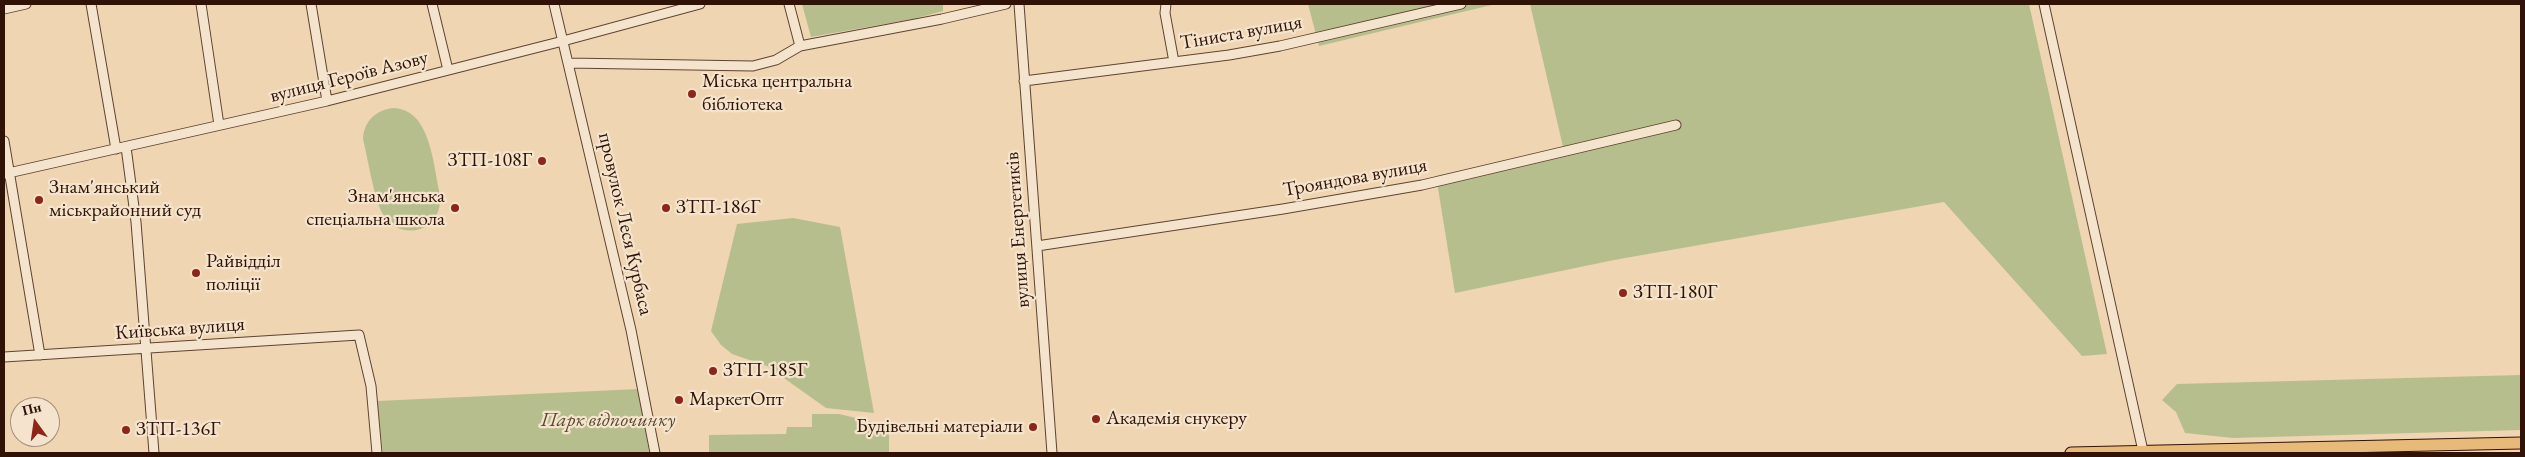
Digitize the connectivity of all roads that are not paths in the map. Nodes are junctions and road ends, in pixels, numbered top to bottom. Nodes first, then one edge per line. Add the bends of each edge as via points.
1 (26, 4) edge
2 (91, 4) edge
3 (201, 4) edge
4 (311, 4) edge
5 (432, 4) edge
6 (554, 4) edge
7 (700, 4) edge
8 (789, 4) edge
9 (1006, 4) edge
10 (1019, 4) edge
11 (1166, 4) edge
12 (1461, 4) edge
13 (2044, 4) edge
14 (669, 8) edge
15 (4, 9) edge
16 (563, 41) junction
17 (800, 46) junction
18 (1174, 62) junction
19 (568, 63) junction
20 (448, 70) junction
21 (1024, 81) junction
22 (327, 101) junction
23 (220, 125) junction
24 (1676, 126) dead end
25 (4, 141) edge
26 (126, 147) junction
27 (116, 149) junction
28 (6, 173) edge
29 (1036, 246) junction
30 (145, 349) junction
31 (40, 355) junction
32 (4, 357) edge
33 (2521, 443) edge
34 (2143, 451) junction
35 (154, 453) edge
36 (377, 453) edge
37 (655, 453) edge
38 (1052, 453) edge
39 (2071, 453) edge

1 - 15 street
2 - 27 street
3 - 23 street
4 - 22 street
5 - 20 street
6 - 16 street, провулок Леся Курбаса
7 - 14 street, вулиця Героїв Азову
8 - 17 street
9 - 17 street
10 - 21 street, вулиця Енергетиків
11 - 18 street
12 - 18 street, Тіниста вулиця via 1280,46
13 - 34 street
14 - 16 street, вулиця Героїв Азову
16 - 19 street, провулок Леся Курбаса
16 - 20 street, вулиця Героїв Азову
17 - 19 street via 776,60 753,66
18 - 21 street, Тіниста вулиця
19 - 37 street, провулок Леся Курбаса via 631,330
20 - 22 street, вулиця Героїв Азову
21 - 29 street, вулиця Енергетиків
22 - 23 street, вулиця Героїв Азову
23 - 26 street, вулиця Героїв Азову
24 - 29 street, Трояндова вулиця via 1422,185
25 - 28 street
26 - 27 street, вулиця Героїв Азову
26 - 30 street via 136,222
27 - 28 street, вулиця Героїв Азову
28 - 31 street
29 - 38 street, вулиця Енергетиків
30 - 31 street, Київська вулиця
30 - 35 street
30 - 36 street, Київська вулиця via 359,335 371,386
31 - 32 street, Київська вулиця
33 - 34 main road
34 - 39 main road

